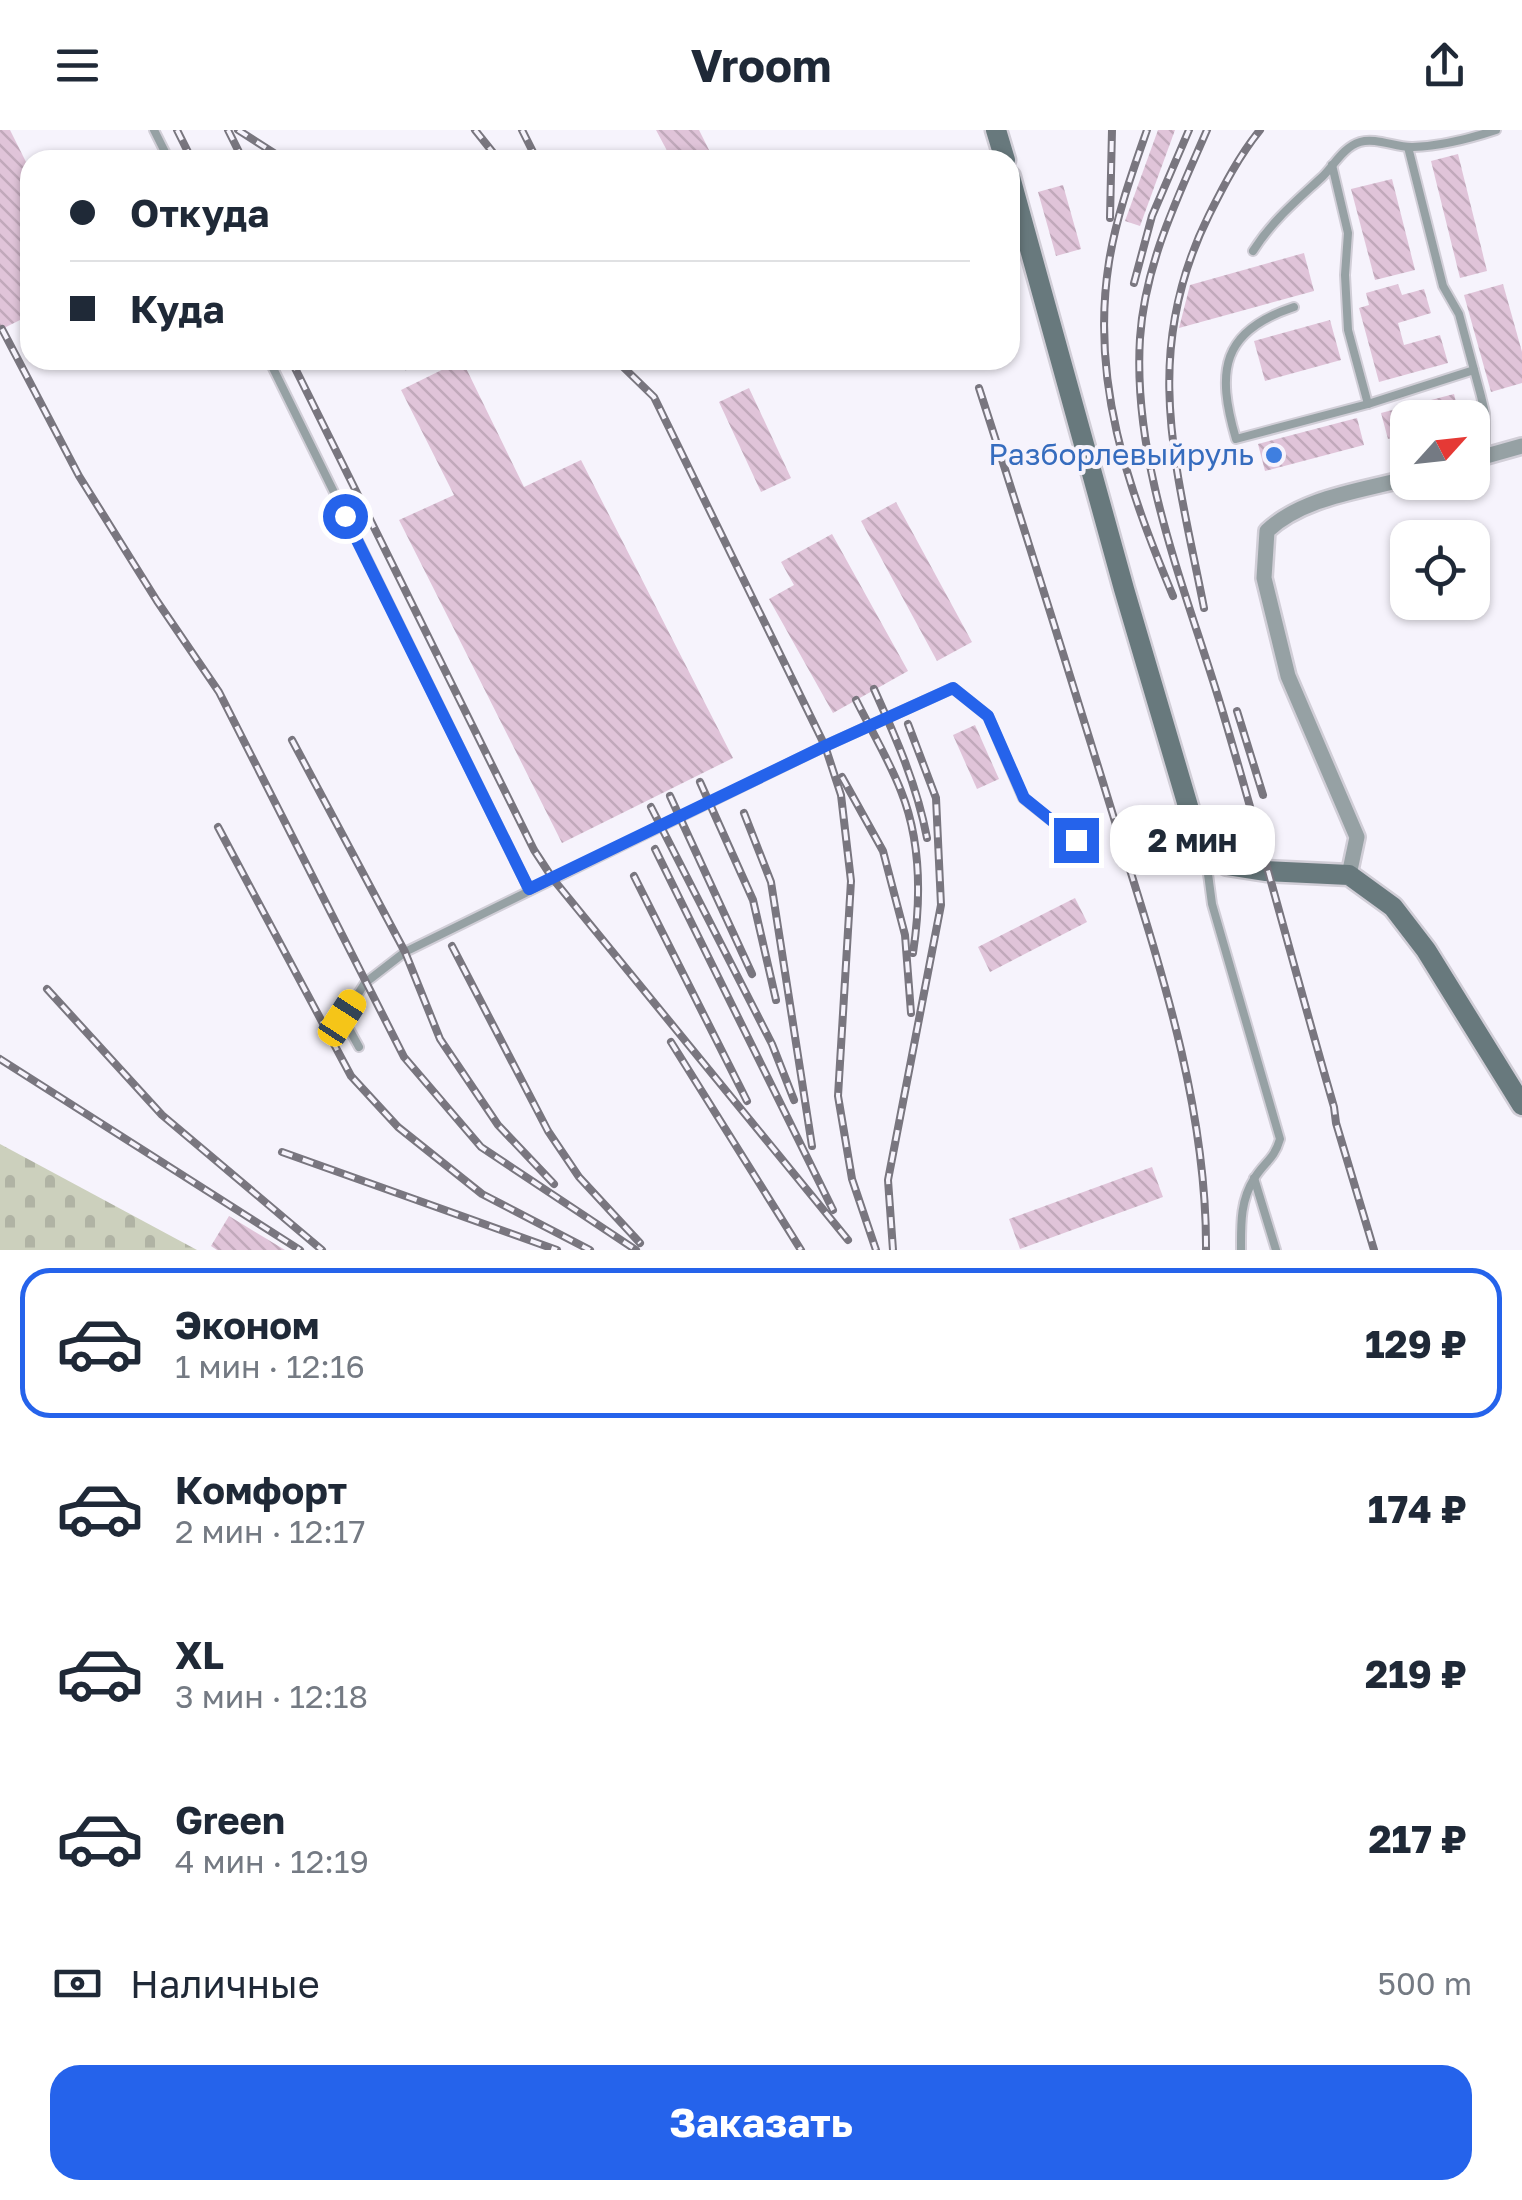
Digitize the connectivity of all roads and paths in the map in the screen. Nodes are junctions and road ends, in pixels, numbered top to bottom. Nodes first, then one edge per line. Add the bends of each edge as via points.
1 (1496, 130) edge
2 (1408, 147) junction
3 (1332, 165) junction
4 (1020, 212) edge
5 (1253, 251) dead end
6 (1294, 308) dead end
7 (274, 370) edge
8 (1474, 370) junction
9 (1482, 400) edge
10 (1368, 404) junction
11 (1522, 446) edge
12 (1490, 453) edge
13 (1390, 483) edge
14 (1076, 840) dead end
15 (1206, 855) junction
16 (1349, 875) junction
17 (529, 889) junction
18 (359, 1047) dead end
19 (1522, 1105) edge
20 (1254, 1178) junction
21 (1241, 1250) edge
22 (1276, 1250) edge

1 - 2 lane
2 - 3 lane via 1363,140
2 - 8 lane
3 - 5 lane via 1268,227
3 - 10 lane via 1348,233 1348,330
4 - 15 main road
6 - 10 lane via 1264,317 1228,355 1224,383 1236,439
7 - 17 lane
8 - 9 lane
8 - 10 lane
11 - 12 street
13 - 16 street via 1304,506 1267,531 1264,578 1288,676 1357,837
14 - 17 lane via 1024,798 988,716 953,688
15 - 16 main road via 1288,874
15 - 20 lane via 1212,904 1280,1139
16 - 19 main road via 1393,907 1426,950
17 - 18 lane via 404,952 365,983 342,1018
20 - 21 lane via 1241,1210
20 - 22 lane

